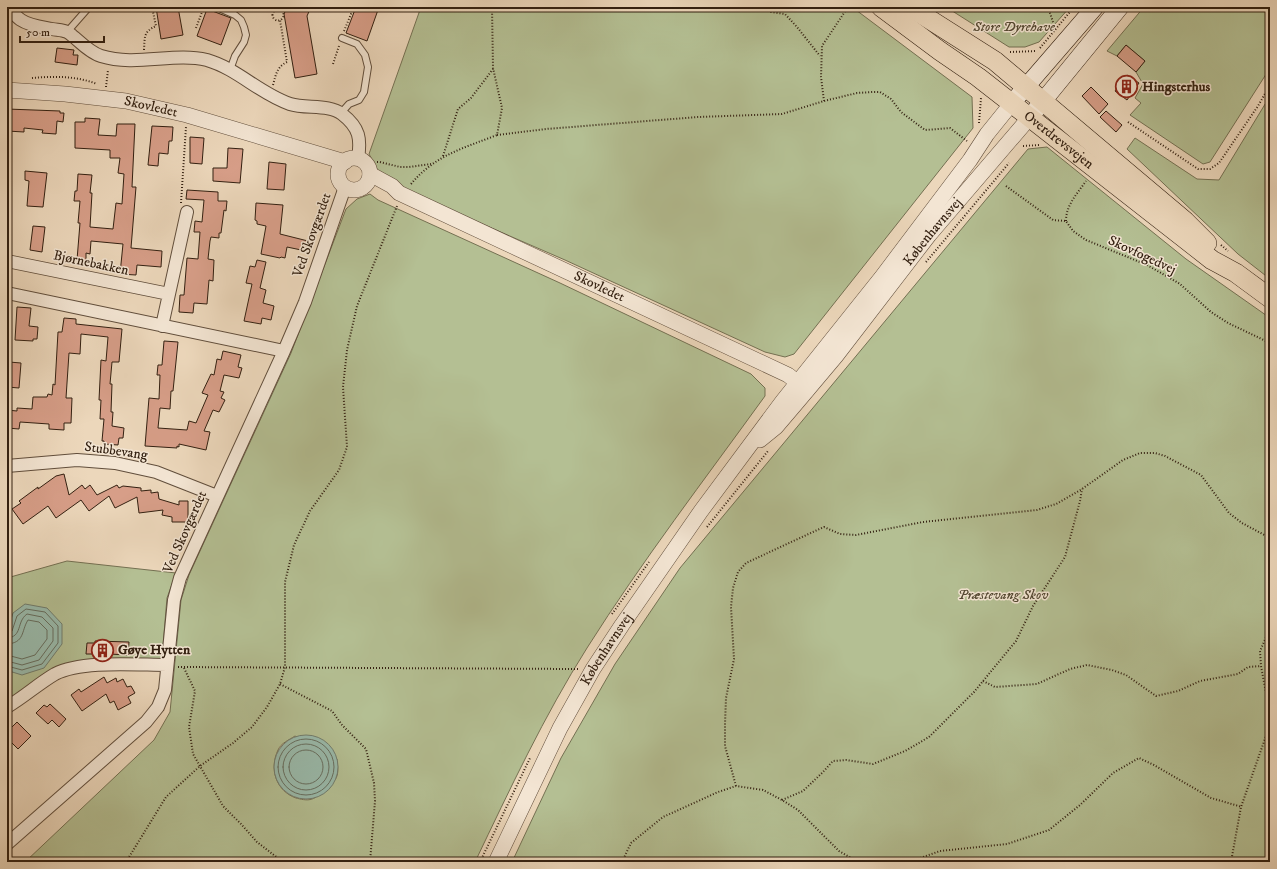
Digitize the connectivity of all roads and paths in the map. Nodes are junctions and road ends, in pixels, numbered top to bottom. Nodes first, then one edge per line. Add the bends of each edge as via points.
1 (8, 7) edge
2 (89, 7) edge
3 (152, 7) edge
4 (204, 7) edge
5 (217, 7) edge
6 (282, 7) edge
7 (492, 7) edge
8 (763, 7) edge
9 (848, 7) edge
10 (910, 7) edge
11 (1048, 7) edge
12 (1074, 7) edge
13 (1095, 7) edge
14 (1120, 7) edge
15 (281, 11) junction
16 (887, 11) edge
17 (280, 20) junction
18 (196, 28) dead end
19 (1055, 28) junction
20 (67, 32) junction
21 (342, 38) dead end
22 (1010, 52) dead end
23 (821, 57) junction
24 (110, 58) junction
25 (144, 61) junction
26 (493, 68) junction
27 (230, 70) junction
28 (1270, 85) edge
29 (1026, 86) junction
30 (7, 90) edge
31 (270, 94) junction
32 (105, 98) junction
33 (824, 101) junction
34 (1043, 101) junction
35 (1012, 103) junction
36 (341, 113) junction
37 (188, 115) junction
38 (1030, 117) junction
39 (1128, 122) dead end
40 (498, 135) junction
41 (968, 142) dead end
42 (1026, 142) dead end
43 (1042, 144) dead end
44 (443, 156) junction
45 (1010, 162) dead end
46 (432, 164) junction
47 (1096, 168) junction
48 (356, 172) junction
49 (1006, 186) dead end
50 (401, 194) junction
51 (187, 212) joint
52 (1066, 221) junction
53 (7, 261) edge
54 (926, 263) dead end
55 (1236, 272) junction
56 (7, 293) edge
57 (169, 294) junction
58 (1270, 298) edge
59 (162, 326) junction
60 (1270, 343) edge
61 (284, 351) junction
62 (802, 386) junction
63 (771, 448) dead end
64 (7, 466) edge
65 (1082, 489) junction
66 (217, 496) junction
67 (702, 533) dead end
68 (1270, 538) edge
69 (1270, 628) edge
70 (167, 665) junction
71 (1261, 666) junction
72 (285, 667) junction
73 (184, 668) junction
74 (593, 669) junction
75 (984, 681) junction
76 (280, 684) junction
77 (7, 707) edge
78 (200, 766) junction
79 (736, 786) junction
80 (782, 800) junction
81 (1242, 807) junction
82 (7, 844) edge
83 (126, 862) edge
84 (280, 862) edge
85 (370, 862) edge
86 (496, 862) edge
87 (622, 862) edge
88 (858, 862) edge
89 (910, 862) edge
90 (1231, 862) edge

1 - 20 street via 20,20 35,26
2 - 20 lane
3 - 25 path via 156,26 145,34
4 - 18 path
5 - 27 lane via 241,20 246,34
6 - 15 path
7 - 26 path
8 - 23 path via 771,12 785,14
9 - 23 path via 822,46
10 - 29 main road, Overdrevsvejen via 995,61
11 - 19 path
12 - 19 path
13 - 29 main road, Københavnsvej
14 - 34 main road, Københavnsvej
15 - 17 path via 284,16
15 - 17 path via 276,10 273,13 274,18
16 - 35 main road, Overdrevsvejen
17 - 31 path via 287,62 279,66
19 - 22 path via 1037,51
20 - 24 street via 89,50
21 - 36 lane via 357,44 365,55 368,67 364,92 359,100 349,104
23 - 33 path
24 - 25 street
24 - 32 path
25 - 27 street via 187,58 207,60
26 - 40 path via 502,108
26 - 44 path via 471,98 458,109
27 - 31 street
28 - 39 path via 1218,163 1210,169 1198,169
29 - 34 main road, Overdrevsvejen
29 - 35 main road, Københavnsvej
30 - 32 street, Skovledet
31 - 36 street via 302,107 327,108
32 - 37 street, Skovledet
33 - 40 path via 782,114 698,117
33 - 41 path via 856,93 880,92 925,130 950,128
34 - 38 main road, Københavnsvej
34 - 55 main road, Overdrevsvejen via 1184,221
35 - 38 main road, Overdrevsvejen
35 - 62 street, Københavnsvej
36 - 48 street, Ved Skovgærdet via 359,133
37 - 48 street, Skovledet via 289,146
37 - 51 path via 180,211
38 - 47 main road, Overdrevsvejen
38 - 62 street, Københavnsvej via 929,235 836,356
40 - 44 path
42 - 43 path via 1022,146
44 - 46 path
45 - 54 path
46 - 48 path via 400,167 380,162
46 - 50 path
47 - 52 path via 1070,203
47 - 55 main road, Overdrevsvejen via 1212,260
48 - 50 street, Skovledet via 392,186
48 - 61 street, Ved Skovgærdet
49 - 52 path via 1054,220
50 - 62 street, Skovledet via 788,375
50 - 72 path via 357,306 347,350 343,387 347,447 338,470 310,511 292,553 285,582
51 - 57 street
52 - 60 path, Skovfogedvej via 1073,231 1086,240 1147,265 1180,284 1210,312
53 - 57 street, Bjørnebakken
55 - 58 main road, Overdrevsvejen
56 - 59 street
57 - 59 street
59 - 61 street
61 - 66 street, Ved Skovgærdet
62 - 74 street, Københavnsvej via 744,454 687,531
63 - 67 path
64 - 66 street, Stubbevang via 77,460 115,464 156,472
65 - 68 path via 1123,460 1140,453 1155,453 1201,475 1229,513 1242,524
65 - 75 path via 1065,557 1033,606 1016,641
65 - 79 path via 1056,504 1037,510 923,522 856,535 840,534 824,527 746,563 738,572 733,588 731,607 734,660 726,698 725,746
66 - 70 street, Ved Skovgærdet via 180,578 174,600
69 - 71 path via 1260,651
70 - 73 path
70 - 77 street via 98,665 72,669 56,674
70 - 82 street, Ved Skovgærdet via 165,690 158,707 146,722
71 - 75 path via 1248,667 1238,674 1200,681 1178,691 1156,696 1126,675 1087,665 1070,669 1036,684 995,687
71 - 81 path via 1269,709 1266,736
72 - 73 path
72 - 74 path
72 - 76 path
73 - 78 path via 195,691 189,727 193,754
74 - 86 street, Københavnsvej via 560,728
75 - 80 path via 929,737 874,764 833,760 803,791
76 - 78 path via 252,727
76 - 85 path via 332,711 366,749 374,783 375,802
78 - 83 path via 166,797
78 - 84 path via 223,806
79 - 80 path via 763,790
79 - 87 path via 663,817 632,843
80 - 88 path via 798,810 839,851
81 - 89 path via 1211,798 1139,758 1113,773 1049,830 1007,844 940,851
81 - 90 path

